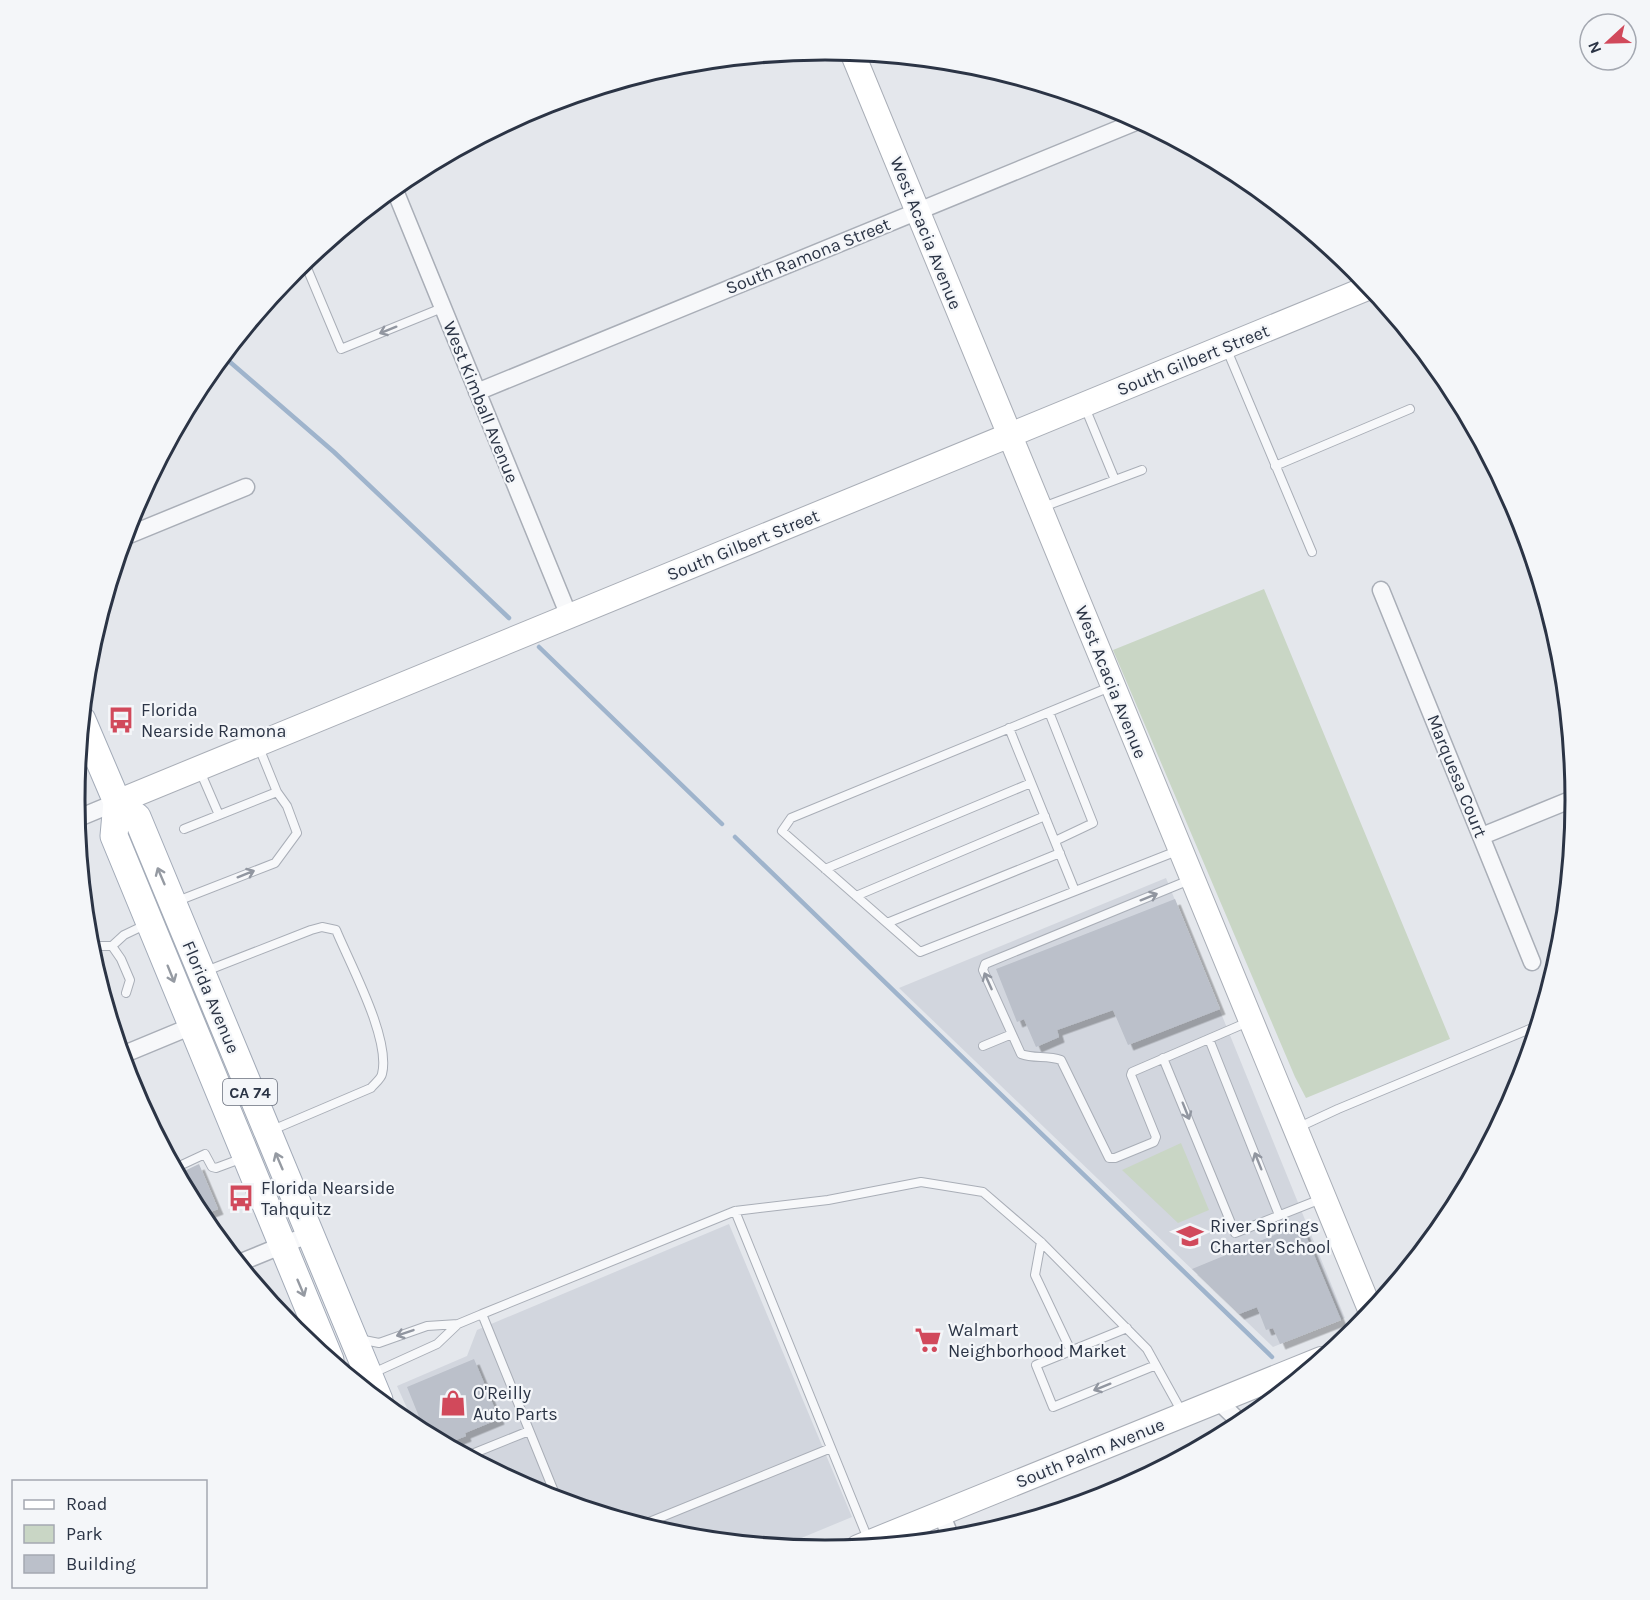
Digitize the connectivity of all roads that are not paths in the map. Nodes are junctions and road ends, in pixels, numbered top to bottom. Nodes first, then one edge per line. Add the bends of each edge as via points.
1 (856, 61) edge
2 (1128, 125) edge
3 (398, 197) edge
4 (917, 211) junction
5 (308, 271) edge
6 (1361, 291) edge
7 (442, 308) junction
8 (1225, 346) junction
9 (477, 392) junction
10 (1084, 404) junction
11 (1410, 409) dead end
12 (1010, 435) junction
13 (1275, 466) junction
14 (1142, 470) dead end
15 (1115, 480) junction
16 (246, 488) dead end
17 (1040, 508) junction
18 (135, 533) edge
19 (1312, 552) dead end
20 (1381, 590) dead end
21 (569, 616) junction
22 (1113, 686) junction
23 (1049, 712) junction
24 (1009, 728) junction
25 (88, 735) edge
26 (257, 745) junction
27 (199, 769) junction
28 (1031, 783) junction
29 (277, 792) junction
30 (117, 802) junction
31 (1565, 802) edge
32 (86, 815) edge
33 (219, 815) junction
34 (1045, 816) junction
35 (184, 829) dead end
36 (1482, 836) junction
37 (1054, 841) junction
38 (1181, 850) junction
39 (1060, 853) junction
40 (825, 869) junction
41 (1193, 879) junction
42 (1075, 891) junction
43 (856, 896) junction
44 (172, 903) junction
45 (149, 922) junction
46 (887, 923) junction
47 (99, 946) edge
48 (112, 946) junction
49 (1532, 962) dead end
50 (201, 972) junction
51 (126, 993) dead end
52 (1251, 1021) junction
53 (192, 1026) junction
54 (1529, 1030) edge
55 (1012, 1034) junction
56 (1209, 1039) junction
57 (983, 1046) dead end
58 (129, 1052) edge
59 (1163, 1058) junction
60 (1296, 1128) junction
61 (267, 1132) junction
62 (246, 1157) junction
63 (181, 1165) edge
64 (1324, 1198) junction
65 (735, 1211) junction
66 (1279, 1215) junction
67 (310, 1234) junction
68 (1041, 1242) junction
69 (283, 1245) junction
70 (246, 1260) edge
71 (1367, 1303) edge
72 (482, 1314) junction
73 (458, 1324) junction
74 (1127, 1328) junction
75 (308, 1329) edge
76 (353, 1338) junction
77 (1071, 1351) junction
78 (1156, 1365) junction
79 (1297, 1369) edge
80 (373, 1385) edge
81 (375, 1387) edge
82 (1218, 1401) junction
83 (1183, 1415) junction
84 (1234, 1416) edge
85 (529, 1431) junction
86 (831, 1448) junction
87 (476, 1452) edge
88 (552, 1488) edge
89 (941, 1513) junction
90 (654, 1520) edge
91 (948, 1530) edge
92 (883, 1537) edge
93 (862, 1538) edge

1 - 4 street, West Acacia Avenue
2 - 4 street, South Ramona Street
3 - 7 street, West Kimball Avenue
4 - 9 street, South Ramona Street
4 - 12 street, West Acacia Avenue
7 -> 5 lane via 341,350
6 - 8 street, South Gilbert Street
7 - 9 street, West Kimball Avenue
8 - 10 street, South Gilbert Street
8 - 13 lane
9 - 21 street, West Kimball Avenue
10 - 12 street, South Gilbert Street
10 - 15 lane
11 - 13 lane
12 - 17 street, West Acacia Avenue
12 - 21 street, South Gilbert Street
13 - 19 lane
14 - 15 lane
15 - 17 lane
16 - 18 street
17 - 22 street, West Acacia Avenue
20 - 36 street, Marquesa Court
21 - 26 street, South Gilbert Street
22 - 23 lane
22 - 38 street, West Acacia Avenue
23 - 24 lane
23 - 37 lane via 1093,823
24 - 28 lane
24 - 40 lane via 791,818 782,831
25 - 30 main road, Florida Avenue / CA 74
26 - 27 street, South Gilbert Street
26 - 29 lane
27 - 30 street, South Gilbert Street
27 - 33 lane
28 - 34 lane
28 - 40 lane
29 - 33 lane
44 -> 29 lane via 276,862 297,833
30 - 32 street
44 -> 30 main road, Florida Avenue / CA 74 via 137,817
30 - 45 main road, Florida Avenue via 114,836
31 - 36 street
33 - 35 lane
34 - 37 lane
34 - 43 lane
36 - 49 street, Marquesa Court
37 - 39 lane
38 - 41 street, West Acacia Avenue
38 - 42 lane
39 - 42 lane
39 - 46 lane
40 - 43 lane
41 - 52 street, West Acacia Avenue
55 -> 41 lane via 983,970 985,964
42 - 46 lane via 920,952
43 - 46 lane
44 - 50 main road, Florida Avenue / CA 74
45 - 48 lane
45 -> 53 main road, Florida Avenue
47 - 48 lane
48 - 51 lane via 130,980
50 - 61 main road, Florida Avenue / CA 74
50 - 61 lane via 311,930 336,930 379,1031 382,1075 371,1088
52 - 56 lane
52 - 60 street, West Acacia Avenue
53 - 58 street
53 - 61 main road via 209,1027 243,1107
53 - 62 main road, Florida Avenue
54 - 60 lane
55 - 57 lane
55 - 59 lane via 1021,1054 1061,1060 1109,1158 1154,1142 1156,1137 1131,1075
56 - 59 lane
66 -> 56 lane
59 -> 66 lane via 1235,1233
60 - 64 street, West Acacia Avenue
67 -> 61 main road, Florida Avenue / CA 74
62 - 63 lane via 216,1168 205,1154
62 - 69 main road, Florida Avenue
64 - 66 lane
64 - 71 street, West Acacia Avenue
65 - 68 lane via 828,1200 921,1182 983,1192
65 - 72 lane
65 - 86 lane
67 - 69 street
67 - 76 main road, Florida Avenue / CA 74
68 - 74 lane
68 - 77 lane via 1035,1275
69 - 70 street
69 -> 75 main road, Florida Avenue
72 - 73 lane
72 - 85 lane
73 -> 76 lane via 427,1326 379,1343
73 - 81 lane via 437,1344
74 - 77 lane
74 - 78 lane
76 - 80 main road, Florida Avenue / CA 74
78 -> 77 lane via 1053,1407 1036,1365
78 - 83 lane
79 - 82 street, South Palm Avenue
82 - 83 street, South Palm Avenue
82 - 84 street
83 - 89 street, South Palm Avenue
85 - 87 lane
85 - 88 lane
86 - 90 lane
86 - 93 lane
89 - 91 street
89 - 92 street, South Palm Avenue

